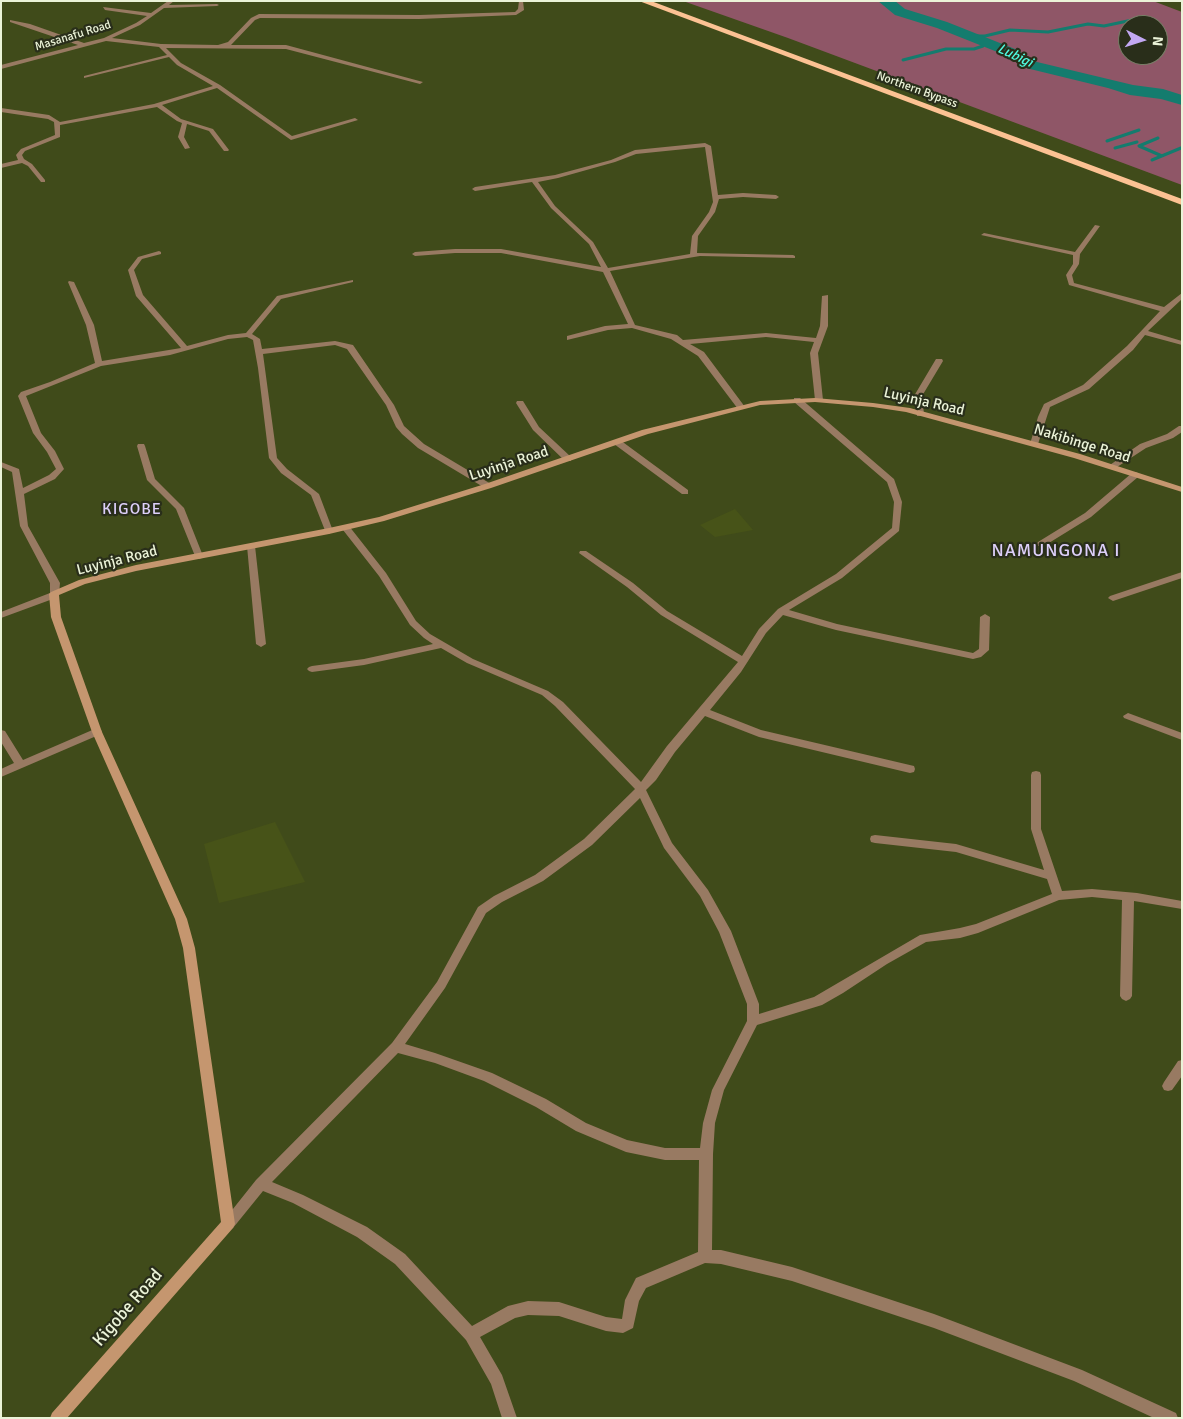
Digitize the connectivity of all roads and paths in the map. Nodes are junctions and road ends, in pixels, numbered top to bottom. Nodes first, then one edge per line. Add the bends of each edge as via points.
1 (172, 1) edge
2 (521, 1) edge
3 (643, 1) edge
4 (668, 1) edge
5 (217, 5) dead end
6 (164, 7) junction
7 (106, 8) dead end
8 (152, 15) junction
9 (12, 21) dead end
10 (106, 38) junction
11 (84, 45) junction
12 (161, 46) junction
13 (224, 46) junction
14 (170, 56) junction
15 (1, 68) edge
16 (850, 68) dead end
17 (86, 77) dead end
18 (420, 82) dead end
19 (218, 86) junction
20 (928, 97) dead end
21 (158, 105) junction
22 (1, 110) edge
23 (355, 120) dead end
24 (185, 122) junction
25 (58, 124) junction
26 (1026, 134) dead end
27 (187, 148) dead end
28 (226, 150) dead end
29 (22, 162) junction
30 (1, 166) edge
31 (43, 181) dead end
32 (534, 181) junction
33 (475, 189) dead end
34 (717, 196) junction
35 (776, 197) dead end
36 (1182, 202) edge
37 (1097, 226) dead end
38 (984, 235) dead end
39 (158, 253) dead end
40 (415, 254) dead end
41 (694, 254) junction
42 (1077, 254) junction
43 (793, 258) dead end
44 (606, 270) junction
45 (351, 281) dead end
46 (72, 282) dead end
47 (1182, 295) edge
48 (826, 296) dead end
49 (1166, 310) junction
50 (632, 326) junction
51 (1144, 332) junction
52 (248, 335) junction
53 (570, 338) dead end
54 (817, 340) junction
55 (684, 342) junction
56 (1182, 343) edge
57 (186, 349) junction
58 (258, 352) junction
59 (939, 362) dead end
60 (99, 364) junction
61 (797, 400) junction
62 (819, 400) junction
63 (520, 402) dead end
64 (741, 407) junction
65 (920, 414) junction
66 (974, 428) joint
67 (1182, 428) edge
68 (618, 442) junction
69 (1034, 444) junction
70 (142, 446) dead end
71 (568, 459) junction
72 (1, 464) edge
73 (1111, 467) junction
74 (1135, 475) junction
75 (488, 486) junction
76 (1182, 490) edge
77 (20, 492) junction
78 (685, 492) dead end
79 (346, 528) junction
80 (329, 531) junction
81 (1041, 544) dead end
82 (250, 546) junction
83 (583, 553) dead end
84 (199, 556) junction
85 (1182, 575) edge
86 (54, 594) junction
87 (1113, 598) dead end
88 (781, 611) junction
89 (1, 615) edge
90 (985, 617) dead end
91 (261, 644) dead end
92 (441, 645) junction
93 (743, 661) junction
94 (312, 668) dead end
95 (704, 712) junction
96 (1128, 716) dead end
97 (97, 732) junction
98 (1, 733) edge
99 (1182, 736) edge
100 (20, 764) junction
101 (910, 769) dead end
102 (1, 773) edge
103 (1036, 775) dead end
104 (641, 790) junction
105 (875, 839) dead end
106 (1051, 876) junction
107 (1058, 896) junction
108 (1128, 897) junction
109 (1182, 905) edge
110 (1126, 996) dead end
111 (753, 1021) junction
112 (396, 1047) junction
113 (1182, 1065) edge
114 (1168, 1086) dead end
115 (706, 1154) junction
116 (261, 1184) junction
117 (228, 1224) junction
118 (705, 1256) junction
119 (471, 1335) junction
120 (56, 1418) edge
121 (510, 1418) edge
122 (1171, 1418) edge

1 - 6 street, Masanafu Road
2 - 13 street via 521,10 516,13 397,18 262,15 253,19
3 - 36 highway, Northern Bypass
4 - 16 highway
5 - 6 street
6 - 8 street, Masanafu Road
7 - 8 street
8 - 10 street, Masanafu Road
9 - 11 street
10 - 11 street, Masanafu Road
10 - 12 street
11 - 15 street, Masanafu Road
12 - 13 street
12 - 14 street
13 - 18 street via 295,49
14 - 17 street
14 - 19 street
19 - 21 street
19 - 23 street via 291,138
20 - 26 highway, Northern Bypass
21 - 24 street
21 - 25 street
22 - 25 street via 49,118
24 - 27 street via 182,137
24 - 28 street via 211,130
25 - 29 street via 58,136 23,150 18,155
29 - 30 street
29 - 31 street via 30,165
32 - 33 street
32 - 34 street via 613,161 635,152 700,144 708,146
32 - 44 street via 553,207 591,244
34 - 35 street
34 - 41 street via 712,212 695,236
37 - 42 street
38 - 42 street
39 - 57 street via 140,258 131,270 140,296
40 - 44 street via 455,250 501,252
41 - 43 street
41 - 44 street
42 - 49 street via 1076,264 1069,275 1071,284
44 - 50 street
45 - 52 street via 279,297
46 - 60 street via 90,325
47 - 49 street
48 - 54 street via 824,326
49 - 51 street
50 - 53 street via 608,328
50 - 55 street via 657,331
51 - 56 street
51 - 69 street via 1086,387 1047,406
52 - 57 street
52 - 58 street via 256,340
54 - 55 street via 766,335
54 - 62 street via 814,353
55 - 64 street via 701,354
57 - 60 street
58 - 75 street via 335,343 350,347 390,405 400,427 421,446
58 - 80 street via 273,458 284,471 315,494
59 - 65 street via 918,396
60 - 77 street via 23,395 37,434 60,469 52,477
61 - 62 street, Luyinja Road
61 - 64 street, Luyinja Road via 760,402
61 - 88 street via 891,480 898,502 896,529 839,576
62 - 65 street, Luyinja Road via 873,404
63 - 71 street via 536,428
64 - 68 street, Luyinja Road
65 - 66 street, Luyinja Road
66 - 69 street, Nakibinge Road
67 - 73 street via 1144,446
68 - 71 street, Luyinja Road
68 - 78 street
69 - 73 street, Nakibinge Road
70 - 84 street via 151,480 180,508
71 - 75 street, Luyinja Road
72 - 77 street via 16,471
73 - 74 street, Nakibinge Road
74 - 76 street, Nakibinge Road
74 - 81 street via 1088,515
75 - 79 street, Luyinja Road
77 - 86 street via 24,526 55,583
79 - 80 street, Luyinja Road
79 - 92 street via 413,623
80 - 82 street, Luyinja Road
82 - 84 street, Luyinja Road
82 - 91 street
83 - 93 street via 664,613
84 - 86 street, Luyinja Road via 82,582
85 - 87 street
86 - 89 street
86 - 97 street via 56,617
88 - 90 street via 836,627 973,656 984,650
88 - 93 street via 762,631
92 - 94 street via 364,662
92 - 104 street via 545,693
93 - 95 street
95 - 101 street via 759,733
95 - 104 street
96 - 99 street
97 - 100 street
97 - 117 street via 181,918 189,948
98 - 100 street
100 - 102 street
103 - 106 street via 1036,829
104 - 111 street via 668,845 704,892 725,931 753,1004
104 - 112 street via 588,842 539,878 482,910 441,985
105 - 106 street via 956,848
106 - 107 street
107 - 108 street via 1092,893
107 - 111 street via 978,928 924,938 818,1001
108 - 109 street
108 - 110 street
111 - 115 street via 718,1090 709,1123
112 - 115 street via 488,1077 581,1127 626,1146 665,1154
112 - 116 street
113 - 114 street
115 - 118 street
116 - 117 street
116 - 119 street via 362,1232 400,1260
117 - 120 street, Kigobe Road
118 - 119 street via 641,1283 632,1300 628,1324 623,1326 559,1310 528,1308 498,1318
118 - 122 street via 721,1256 792,1274 934,1321 1077,1375
119 - 121 street via 497,1380

